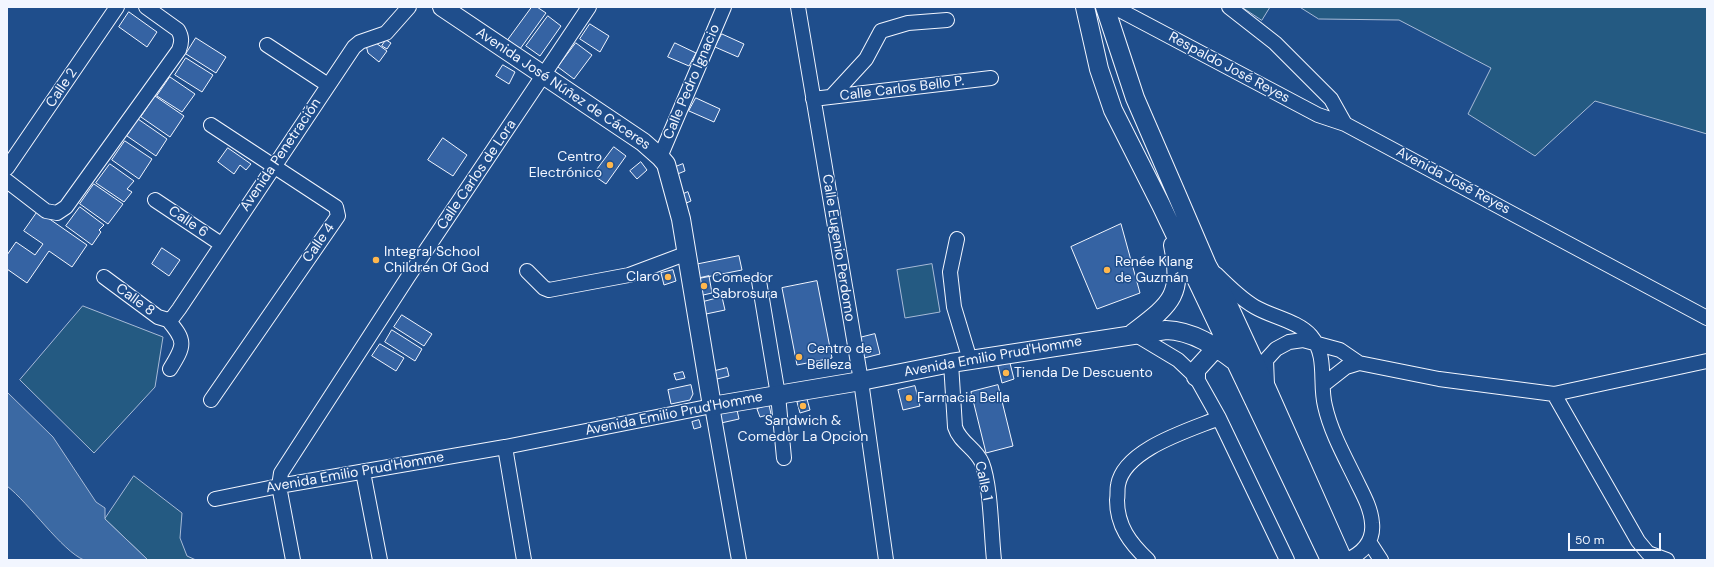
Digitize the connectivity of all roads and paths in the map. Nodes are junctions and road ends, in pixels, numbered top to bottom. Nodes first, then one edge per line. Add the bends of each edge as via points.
1 (117, 7) edge
2 (146, 7) edge
3 (409, 7) edge
4 (589, 7) edge
5 (724, 7) edge
6 (798, 7) edge
7 (1085, 7) edge
8 (1106, 7) edge
9 (1114, 7) edge
10 (1229, 7) edge
11 (448, 9) edge
12 (947, 20) dead end
13 (266, 45) dead end
14 (543, 76) junction
15 (991, 78) dead end
16 (328, 85) junction
17 (831, 97) junction
18 (814, 99) junction
19 (1345, 124) junction
20 (211, 125) dead end
21 (660, 157) junction
22 (275, 166) junction
23 (7, 168) edge
24 (7, 181) edge
25 (155, 200) dead end
26 (1161, 205) junction
27 (957, 239) dead end
28 (221, 244) junction
29 (685, 254) junction
30 (1207, 265) junction
31 (527, 271) dead end
32 (104, 277) dead end
33 (759, 281) dead end
34 (1707, 318) edge
35 (168, 320) junction
36 (1132, 333) junction
37 (1317, 344) junction
38 (1216, 348) junction
39 (970, 360) junction
40 (1707, 361) edge
41 (1236, 362) junction
42 (951, 363) junction
43 (1359, 363) junction
44 (170, 369) dead end
45 (1196, 377) junction
46 (861, 381) junction
47 (1323, 385) junction
48 (1267, 389) junction
49 (1554, 394) junction
50 (778, 395) junction
51 (211, 400) dead end
52 (712, 406) junction
53 (1219, 418) junction
54 (505, 447) junction
55 (784, 458) dead end
56 (363, 472) junction
57 (279, 486) junction
58 (216, 499) dead end
59 (1325, 537) junction
60 (1370, 544) junction
61 (293, 560) edge
62 (380, 560) edge
63 (524, 560) edge
64 (739, 560) edge
65 (886, 560) edge
66 (994, 560) edge
67 (1148, 560) edge
68 (1287, 560) edge
69 (1330, 560) edge
70 (1343, 560) edge
71 (1347, 560) edge
72 (1381, 560) edge
73 (1667, 560) edge

1 - 23 street, Calle 2
2 - 24 street via 178,30 182,44 66,206 57,213 46,211
3 - 16 street, Avenida Penetración via 386,33 360,42 354,47
4 - 14 street, Calle Carlos de Lora
5 - 21 street, Calle Pedro Ignacio
6 - 18 street, Calle Eugenio Perdomo
7 - 26 main road via 1113,110
8 - 30 main road via 1135,98
9 - 19 street, Respaldo José Reyes via 1318,115
10 - 19 street via 1281,48 1331,99
11 - 14 main road, Avenida José Núñez de Cáceres
12 - 17 street via 908,23 881,31 866,59
13 - 16 street
14 - 21 main road, Avenida José Núñez de Cáceres via 643,142
14 - 57 street, Calle Carlos de Lora via 408,277 282,473
15 - 17 street, Calle Carlos Bello P.
16 - 22 street, Avenida Penetración
17 - 18 street, Calle Carlos Bello P.
18 - 46 street, Calle Eugenio Perdomo
19 - 34 street, Avenida José Reyes
20 - 22 street, Calle 4
21 - 29 main road, Avenida José Núñez de Cáceres via 666,164 681,219
22 - 28 street, Avenida Penetración
22 - 51 street, Calle 4 via 336,207 338,216
25 - 28 street, Calle 6
26 - 36 main road, Avenida Emilio Prud'Homme via 1174,246 1177,282 1171,300
26 - 41 main road
27 - 39 street via 950,272 954,307
28 - 35 street, Avenida Penetración via 179,310
29 - 31 street via 629,275 549,290
29 - 52 main road, Avenida José Núñez de Cáceres
30 - 37 street via 1253,306 1300,327
30 - 48 main road
32 - 35 street, Calle 8 via 158,317
33 - 50 street
35 - 44 street via 181,335 182,345 179,356
36 - 38 main road, Avenida Emilio Prud'Homme via 1181,330
36 - 39 main road, Avenida Emilio Prud'Homme
36 - 45 street via 1178,360
37 - 43 street via 1340,350
37 - 47 street via 1321,356
37 - 48 street via 1303,340 1289,342 1276,349 1266,360
38 - 41 main road, Avenida Emilio Prud'Homme
38 - 45 main road via 1196,370
39 - 42 main road, Avenida Emilio Prud'Homme
40 - 49 street
41 - 59 main road
42 - 46 main road, Avenida Emilio Prud'Homme
42 - 66 street, Calle 1 via 955,427 957,435 974,450 982,464
43 - 47 street via 1346,367
43 - 49 street via 1439,379
45 - 53 street
46 - 50 main road, Avenida Emilio Prud'Homme
46 - 65 street, Calle Eugenio Perdomo
47 - 60 street via 1324,405 1368,506 1373,524
48 - 59 main road
49 - 73 street via 1638,541 1648,553
50 - 52 main road, Avenida Emilio Prud'Homme
50 - 55 street
52 - 54 street, Avenida Emilio Prud'Homme
52 - 64 street, Avenida José Núñez de Cáceres
53 - 67 street via 1143,451 1127,467 1118,483 1117,510 1123,531 1133,546
53 - 68 street
54 - 56 street, Avenida Emilio Prud'Homme
54 - 63 street
56 - 57 street, Avenida Emilio Prud'Homme
56 - 62 street
57 - 58 street, Avenida Emilio Prud'Homme
57 - 61 street
59 - 69 main road
59 - 70 main road
60 - 71 street via 1355,557
60 - 72 street

